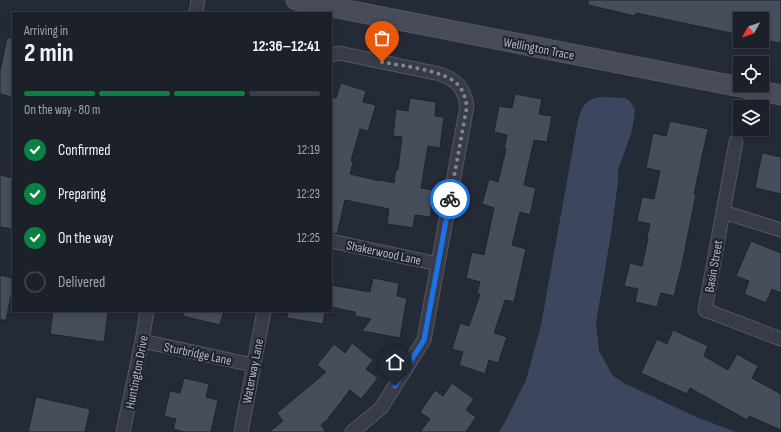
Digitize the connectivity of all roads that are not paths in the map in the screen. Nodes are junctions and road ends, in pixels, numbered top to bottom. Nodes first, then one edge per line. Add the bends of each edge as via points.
1 (198, 0) edge
2 (296, 0) edge
3 (196, 12) edge
4 (332, 55) edge
5 (781, 95) edge
6 (736, 142) dead end
7 (723, 212) junction
8 (781, 230) edge
9 (332, 241) edge
10 (438, 264) junction
11 (147, 312) edge
12 (264, 312) edge
13 (781, 339) edge
14 (142, 341) junction
15 (253, 366) junction
16 (124, 432) edge
17 (241, 432) edge
18 (352, 432) edge

1 - 3 street
2 - 5 street, Wellington Trace
4 - 10 street via 339,53 440,74 451,78 465,95 467,106
6 - 7 street, Basin Street
7 - 8 street
7 - 13 street, Basin Street via 705,310
9 - 10 street, Shakerwood Lane
10 - 18 street via 424,340 381,408
11 - 14 street, Huntington Drive
12 - 15 street, Waterway Lane
14 - 15 street, Sturbridge Lane
14 - 16 street, Huntington Drive
15 - 17 street, Waterway Lane

